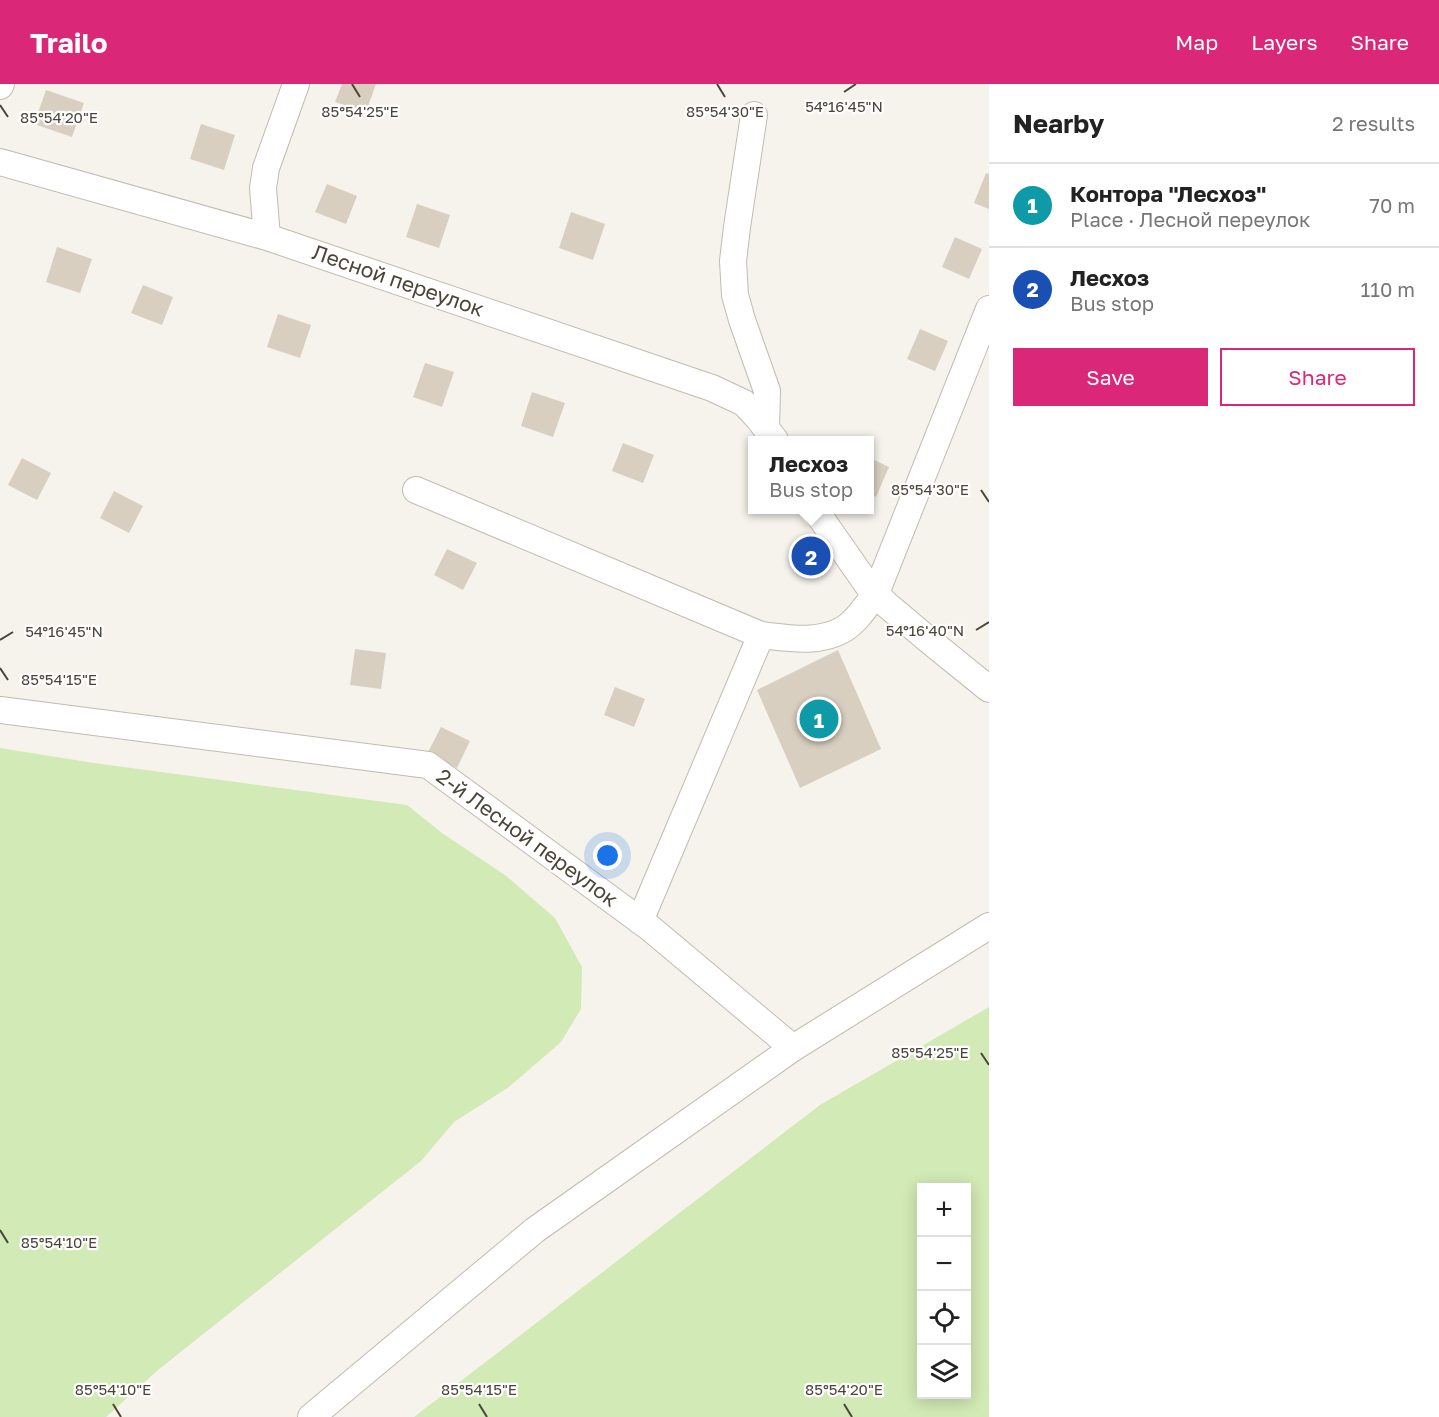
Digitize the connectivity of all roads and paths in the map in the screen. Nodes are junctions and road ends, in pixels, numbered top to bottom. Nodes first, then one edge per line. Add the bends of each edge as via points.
1 (296, 84) edge
2 (754, 115) dead end
3 (0, 162) edge
4 (267, 237) junction
5 (989, 309) edge
6 (771, 435) edge
7 (416, 490) dead end
8 (819, 514) edge
9 (876, 593) junction
10 (761, 635) junction
11 (989, 689) edge
12 (0, 710) edge
13 (640, 921) junction
14 (989, 926) edge
15 (793, 1048) junction
16 (310, 1417) edge

1 - 4 street via 266,168 263,188
2 - 6 street via 733,261 735,295 767,390
3 - 4 street, Лесной переулок
4 - 6 street, Лесной переулок via 712,388 744,404
5 - 9 street
7 - 10 street
8 - 9 street
9 - 10 street via 845,628 824,636 801,639
9 - 11 street
10 - 13 street
12 - 13 street, 2-й Лесной переулок via 428,765
13 - 15 street, 2-й Лесной переулок
14 - 15 street
15 - 16 street via 535,1230

